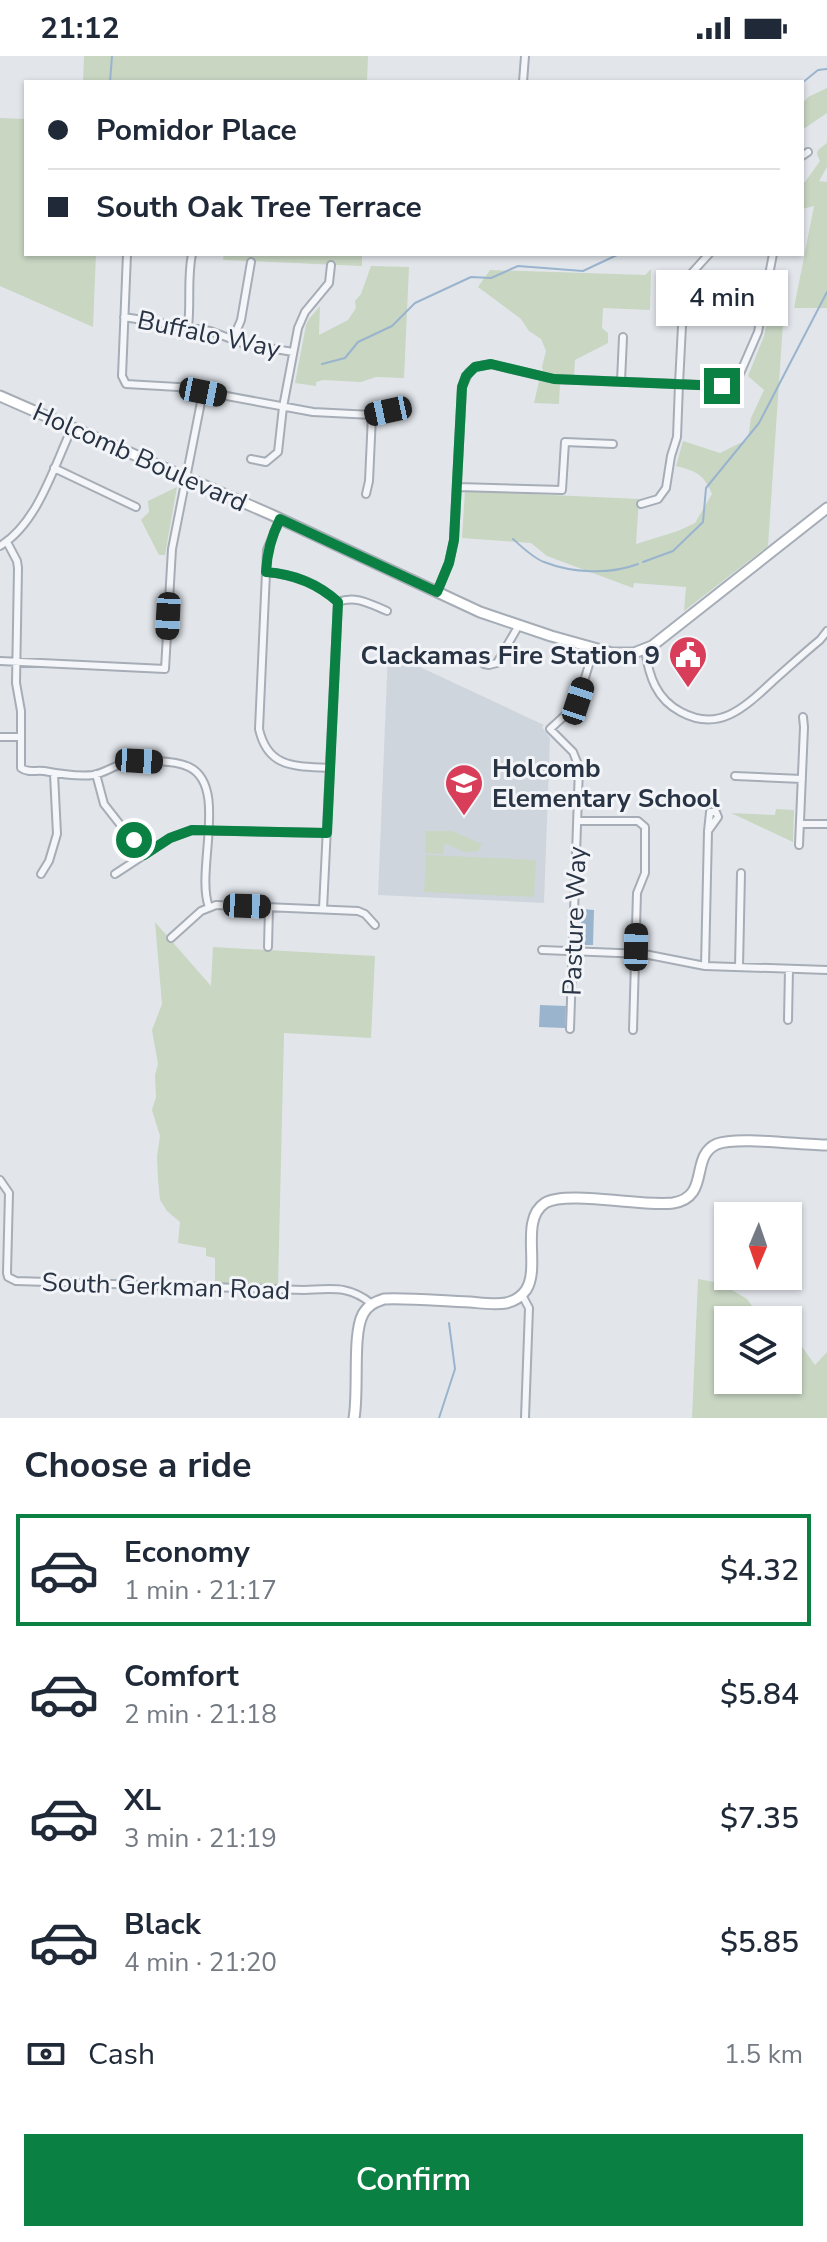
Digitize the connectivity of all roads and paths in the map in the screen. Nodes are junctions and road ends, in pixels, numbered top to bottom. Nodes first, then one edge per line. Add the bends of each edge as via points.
1 (525, 56) edge
2 (523, 80) edge
3 (127, 256) edge
4 (192, 256) edge
5 (707, 256) edge
6 (773, 256) edge
7 (251, 262) dead end
8 (331, 265) dead end
9 (124, 317) junction
10 (188, 327) junction
11 (623, 337) dead end
12 (233, 339) junction
13 (293, 352) junction
14 (621, 381) junction
15 (679, 384) junction
16 (203, 392) junction
17 (0, 396) edge
18 (283, 407) junction
19 (397, 411) dead end
20 (372, 415) junction
21 (72, 428) junction
22 (613, 444) dead end
23 (251, 459) dead end
24 (54, 468) junction
25 (185, 478) junction
26 (458, 487) junction
27 (366, 494) dead end
28 (641, 504) dead end
29 (136, 507) dead end
30 (824, 513) edge
31 (280, 519) junction
32 (4, 544) edge
33 (266, 572) junction
34 (437, 592) junction
35 (338, 602) junction
36 (387, 611) dead end
37 (519, 625) junction
38 (827, 631) edge
39 (594, 648) junction
40 (645, 650) junction
41 (0, 661) edge
42 (16, 663) junction
43 (484, 664) dead end
44 (803, 717) dead end
45 (0, 737) edge
46 (21, 737) junction
47 (330, 768) junction
48 (54, 774) junction
49 (96, 774) junction
50 (735, 776) dead end
51 (802, 779) junction
52 (577, 821) junction
53 (800, 824) junction
54 (827, 824) edge
55 (207, 829) junction
56 (708, 831) dead end
57 (327, 833) junction
58 (799, 845) dead end
59 (144, 855) junction
60 (741, 873) dead end
61 (41, 874) dead end
62 (115, 874) dead end
63 (209, 907) junction
64 (269, 907) junction
65 (323, 909) junction
66 (375, 925) dead end
67 (171, 938) dead end
68 (268, 947) dead end
69 (542, 950) dead end
70 (573, 951) junction
71 (635, 953) junction
72 (705, 966) junction
73 (739, 967) junction
74 (789, 969) junction
75 (827, 970) edge
76 (788, 1020) dead end
77 (570, 1029) dead end
78 (633, 1030) dead end
79 (827, 1145) edge
80 (0, 1180) edge
81 (522, 1295) junction
82 (372, 1304) junction
83 (354, 1418) edge
84 (525, 1418) edge

1 - 2 street
3 - 9 street
4 - 10 street
5 - 15 street via 684,287
6 - 15 street via 758,332 738,378 722,386
7 - 12 street
8 - 13 street via 329,283 300,321
9 - 10 street, Buffalo Way
9 - 16 street via 123,381
10 - 12 street, Buffalo Way
11 - 14 street
12 - 13 street, Buffalo Way
13 - 18 street
14 - 15 street
14 - 26 street via 545,378 491,364 475,367 462,387
15 - 28 street via 677,437 666,488 658,499
16 - 18 street
16 - 25 street
17 - 21 street, Holcomb Boulevard
18 - 20 street
18 - 23 street via 278,452 266,462
19 - 20 street
20 - 27 street
21 - 24 street
21 - 25 street, Holcomb Boulevard
22 - 26 street via 565,442 562,490
24 - 29 street
24 - 32 street via 31,516
25 - 31 street, Holcomb Boulevard
25 - 42 street via 171,558 165,669
26 - 34 street via 452,553
30 - 40 street
31 - 33 street via 267,550
31 - 34 street, Holcomb Boulevard
32 - 42 street via 18,568
33 - 35 street via 286,574
33 - 47 street via 262,743 289,765
34 - 37 street, Holcomb Boulevard
35 - 36 street via 357,598
35 - 47 street
37 - 39 street, Holcomb Boulevard
37 - 43 street via 497,663
38 - 40 street via 751,701 715,719 690,716 666,701 655,688
39 - 40 street, Holcomb Boulevard via 623,654
39 - 52 street, Pasture Way via 578,701 550,729 577,759
41 - 42 street
42 - 46 street
44 - 51 street
45 - 46 street
46 - 48 street via 23,770
47 - 57 street
48 - 49 street
48 - 61 street via 57,834
49 - 55 street via 132,761 191,768 207,791
49 - 59 street via 104,804
50 - 51 street
51 - 53 street
52 - 70 street, Pasture Way
52 - 71 street via 638,821 645,827
53 - 54 street
53 - 58 street
55 - 57 street
55 - 59 street via 181,833
55 - 63 street
56 - 72 street
57 - 65 street
59 - 62 street
60 - 73 street
63 - 64 street
63 - 67 street
64 - 65 street
64 - 68 street
65 - 66 street via 358,911
69 - 70 street
70 - 71 street
70 - 77 street, Pasture Way
71 - 72 street
71 - 78 street
72 - 73 street
73 - 74 street
74 - 75 street
74 - 76 street
79 - 81 street via 717,1144 705,1155 693,1191 678,1202 548,1202 535,1217 529,1286
80 - 82 street, South Gerkman Road via 9,1193 7,1273 16,1281 343,1289
81 - 82 street via 502,1303 391,1299
81 - 84 street via 529,1308
82 - 83 street via 359,1328

